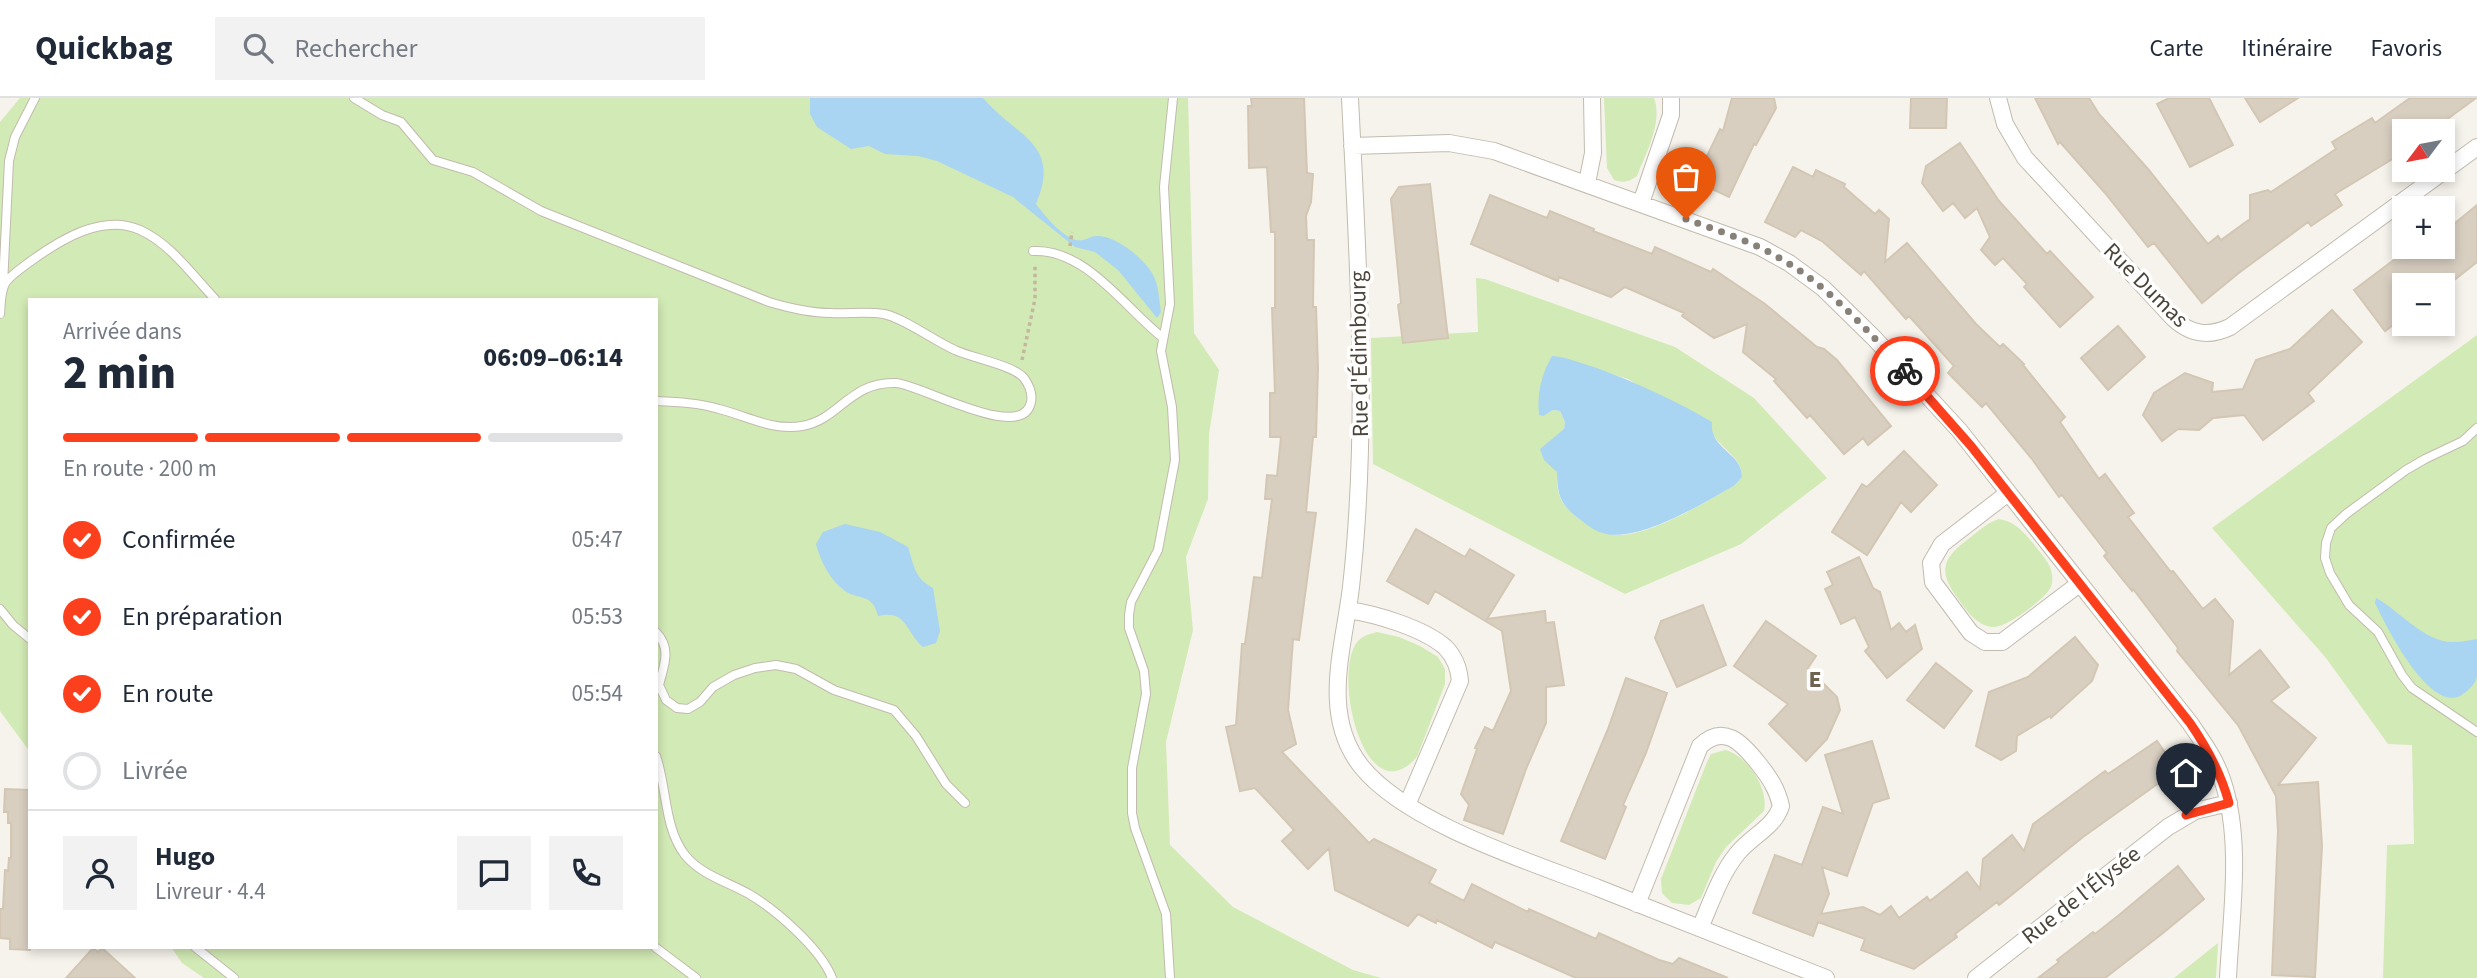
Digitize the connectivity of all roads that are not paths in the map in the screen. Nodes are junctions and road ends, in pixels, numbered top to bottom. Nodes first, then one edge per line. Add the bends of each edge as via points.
1 (35, 98) edge
2 (354, 98) edge
3 (1172, 98) edge
4 (1350, 98) edge
5 (1592, 98) edge
6 (1671, 98) edge
7 (1998, 98) edge
8 (1352, 146) junction
9 (2477, 147) edge
10 (1587, 183) junction
11 (1641, 203) junction
12 (1033, 251) road end
13 (2, 291) junction
14 (214, 298) edge
15 (0, 314) edge
16 (1162, 337) junction
17 (658, 401) edge
18 (2477, 428) edge
19 (2008, 493) junction
20 (2079, 584) junction
21 (0, 609) edge
22 (1348, 610) junction
23 (658, 634) edge
24 (28, 637) edge
25 (2477, 732) edge
26 (658, 766) edge
27 (965, 803) dead end
28 (2229, 803) junction
29 (1407, 805) junction
30 (1637, 904) junction
31 (1700, 928) junction
32 (198, 949) edge
33 (658, 949) edge
34 (234, 978) edge
35 (696, 978) edge
36 (832, 978) edge
37 (1170, 978) edge
38 (1826, 978) edge
39 (1976, 978) edge
40 (2228, 978) edge

1 - 13 lane via 15,137 9,162
2 - 17 lane via 401,122 433,160 473,172 541,211 769,302 827,313 886,315 954,350 1019,373 1031,389 1032,401 1022,415 1009,418 897,383 875,384 860,389 818,420 782,428 700,404
3 - 16 lane via 1164,187 1170,304
4 - 8 street, Rue d'Édimbourg
5 - 10 street via 1593,153
6 - 11 street via 1671,115
7 - 9 street, Rue Dumas via 2005,124 2025,158 2173,318 2204,334 2230,327
8 - 10 street via 1472,145
8 - 22 street, Rue d'Édimbourg via 1361,430
10 - 11 street
11 - 19 street via 1760,247 1823,288 1931,399
12 - 16 lane via 1045,250 1082,267
13 - 14 lane via 6,282 59,241 100,226 118,226 154,238
13 - 15 lane
16 - 37 lane via 1175,460 1158,550 1131,602 1129,628 1144,671 1146,694 1132,768 1132,813 1166,915
18 - 25 lane via 2463,441 2406,470 2346,514 2331,528 2325,558 2349,605 2378,632 2412,688
19 - 20 street
19 - 20 street via 1942,544 1931,563 1933,582 1970,633 1985,642 2002,642
20 - 28 street via 2202,740 2222,777
21 - 24 lane
22 - 29 street, Rue d'Édimbourg via 1338,682 1341,726 1361,766
22 - 29 street via 1428,636 1447,649 1458,668 1460,681
23 - 27 lane via 667,653 659,685 666,700 677,708 688,709 713,687 755,668 776,665 796,669 834,690 894,709 946,784
26 - 36 lane via 672,827 686,856 707,873 751,895 812,944
28 - 39 street, Rue de l'Élysée via 2195,811 2168,827
28 - 40 street via 2234,851
29 - 30 street, Rue d'Édimbourg via 1465,835
30 - 31 street, Rue d'Édimbourg
30 - 31 street via 1700,746 1706,740 1727,736 1744,746 1775,785 1781,806 1772,823 1730,863
31 - 38 street, Rue d'Édimbourg
32 - 34 lane
33 - 35 lane

